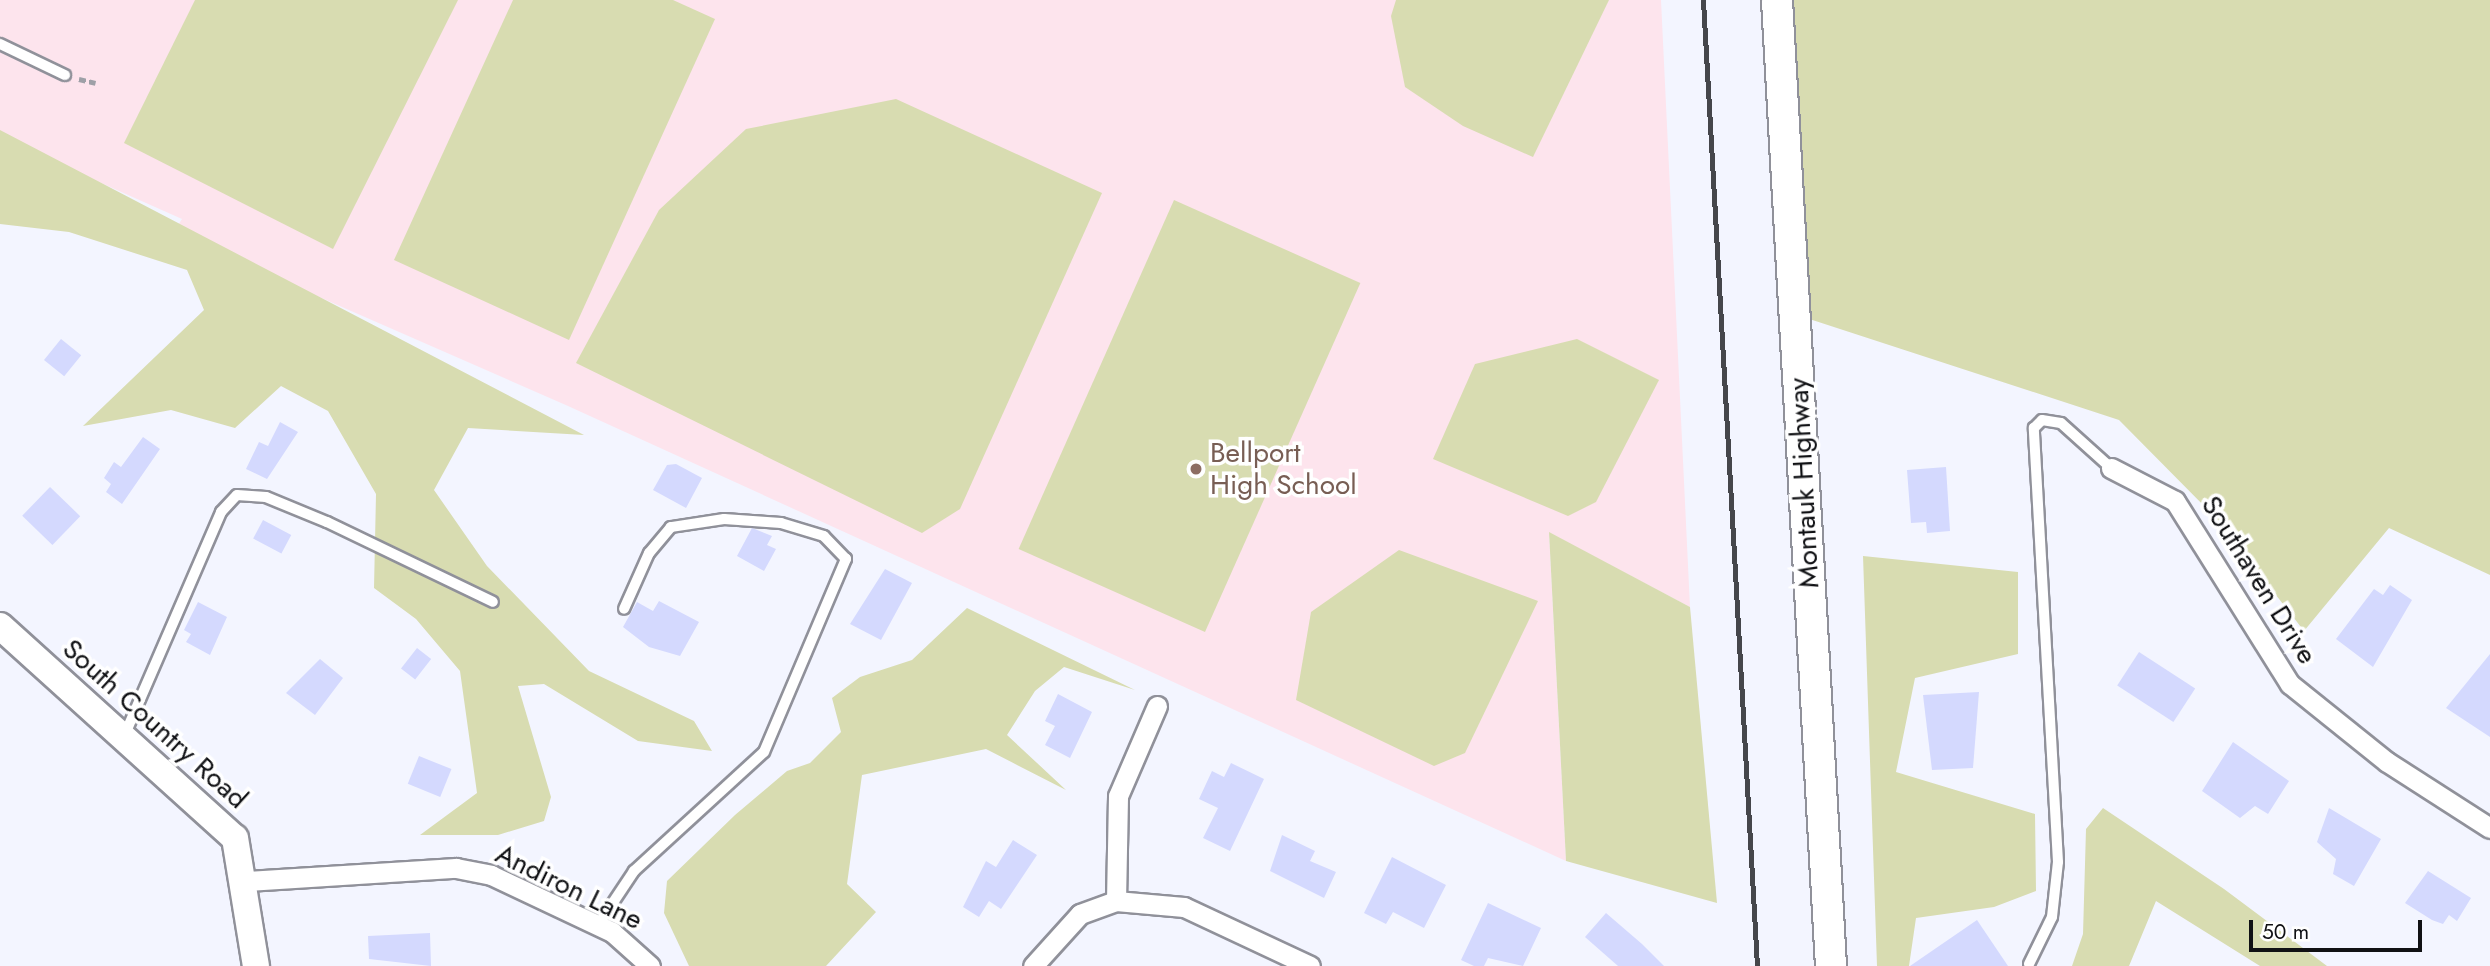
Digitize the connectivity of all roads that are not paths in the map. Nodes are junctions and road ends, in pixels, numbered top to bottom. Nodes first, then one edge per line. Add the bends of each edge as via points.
1 (1777, 0) edge
2 (0, 44) edge
3 (65, 75) dead end
4 (2111, 468) joint
5 (493, 602) dead end
6 (624, 609) dead end
7 (0, 625) edge
8 (1157, 706) dead end
9 (125, 734) junction
10 (2490, 828) edge
11 (247, 881) junction
12 (1116, 901) junction
13 (598, 925) junction
14 (2029, 964) dead end
15 (256, 966) edge
16 (650, 966) edge
17 (1033, 966) edge
18 (1310, 966) edge
19 (1831, 966) edge

1 - 19 main road, Montauk Highway
2 - 3 lane
4 - 10 street, Southaven Drive via 2175,501 2290,684 2387,762
4 - 14 lane via 2061,423 2042,420 2034,428 2058,862 2052,917
5 - 9 lane via 327,522 266,497 237,495 221,512
6 - 13 lane via 649,553 671,527 724,519 780,523 824,536 846,559 764,751 634,871
7 - 9 main road, South Country Road
8 - 12 street via 1118,796
9 - 11 main road, South Country Road via 235,838
11 - 13 street, Andiron Lane via 456,868 491,875
11 - 15 main road, South Country Road
12 - 17 street via 1080,914
12 - 18 street via 1184,907
13 - 16 street, Andiron Lane

